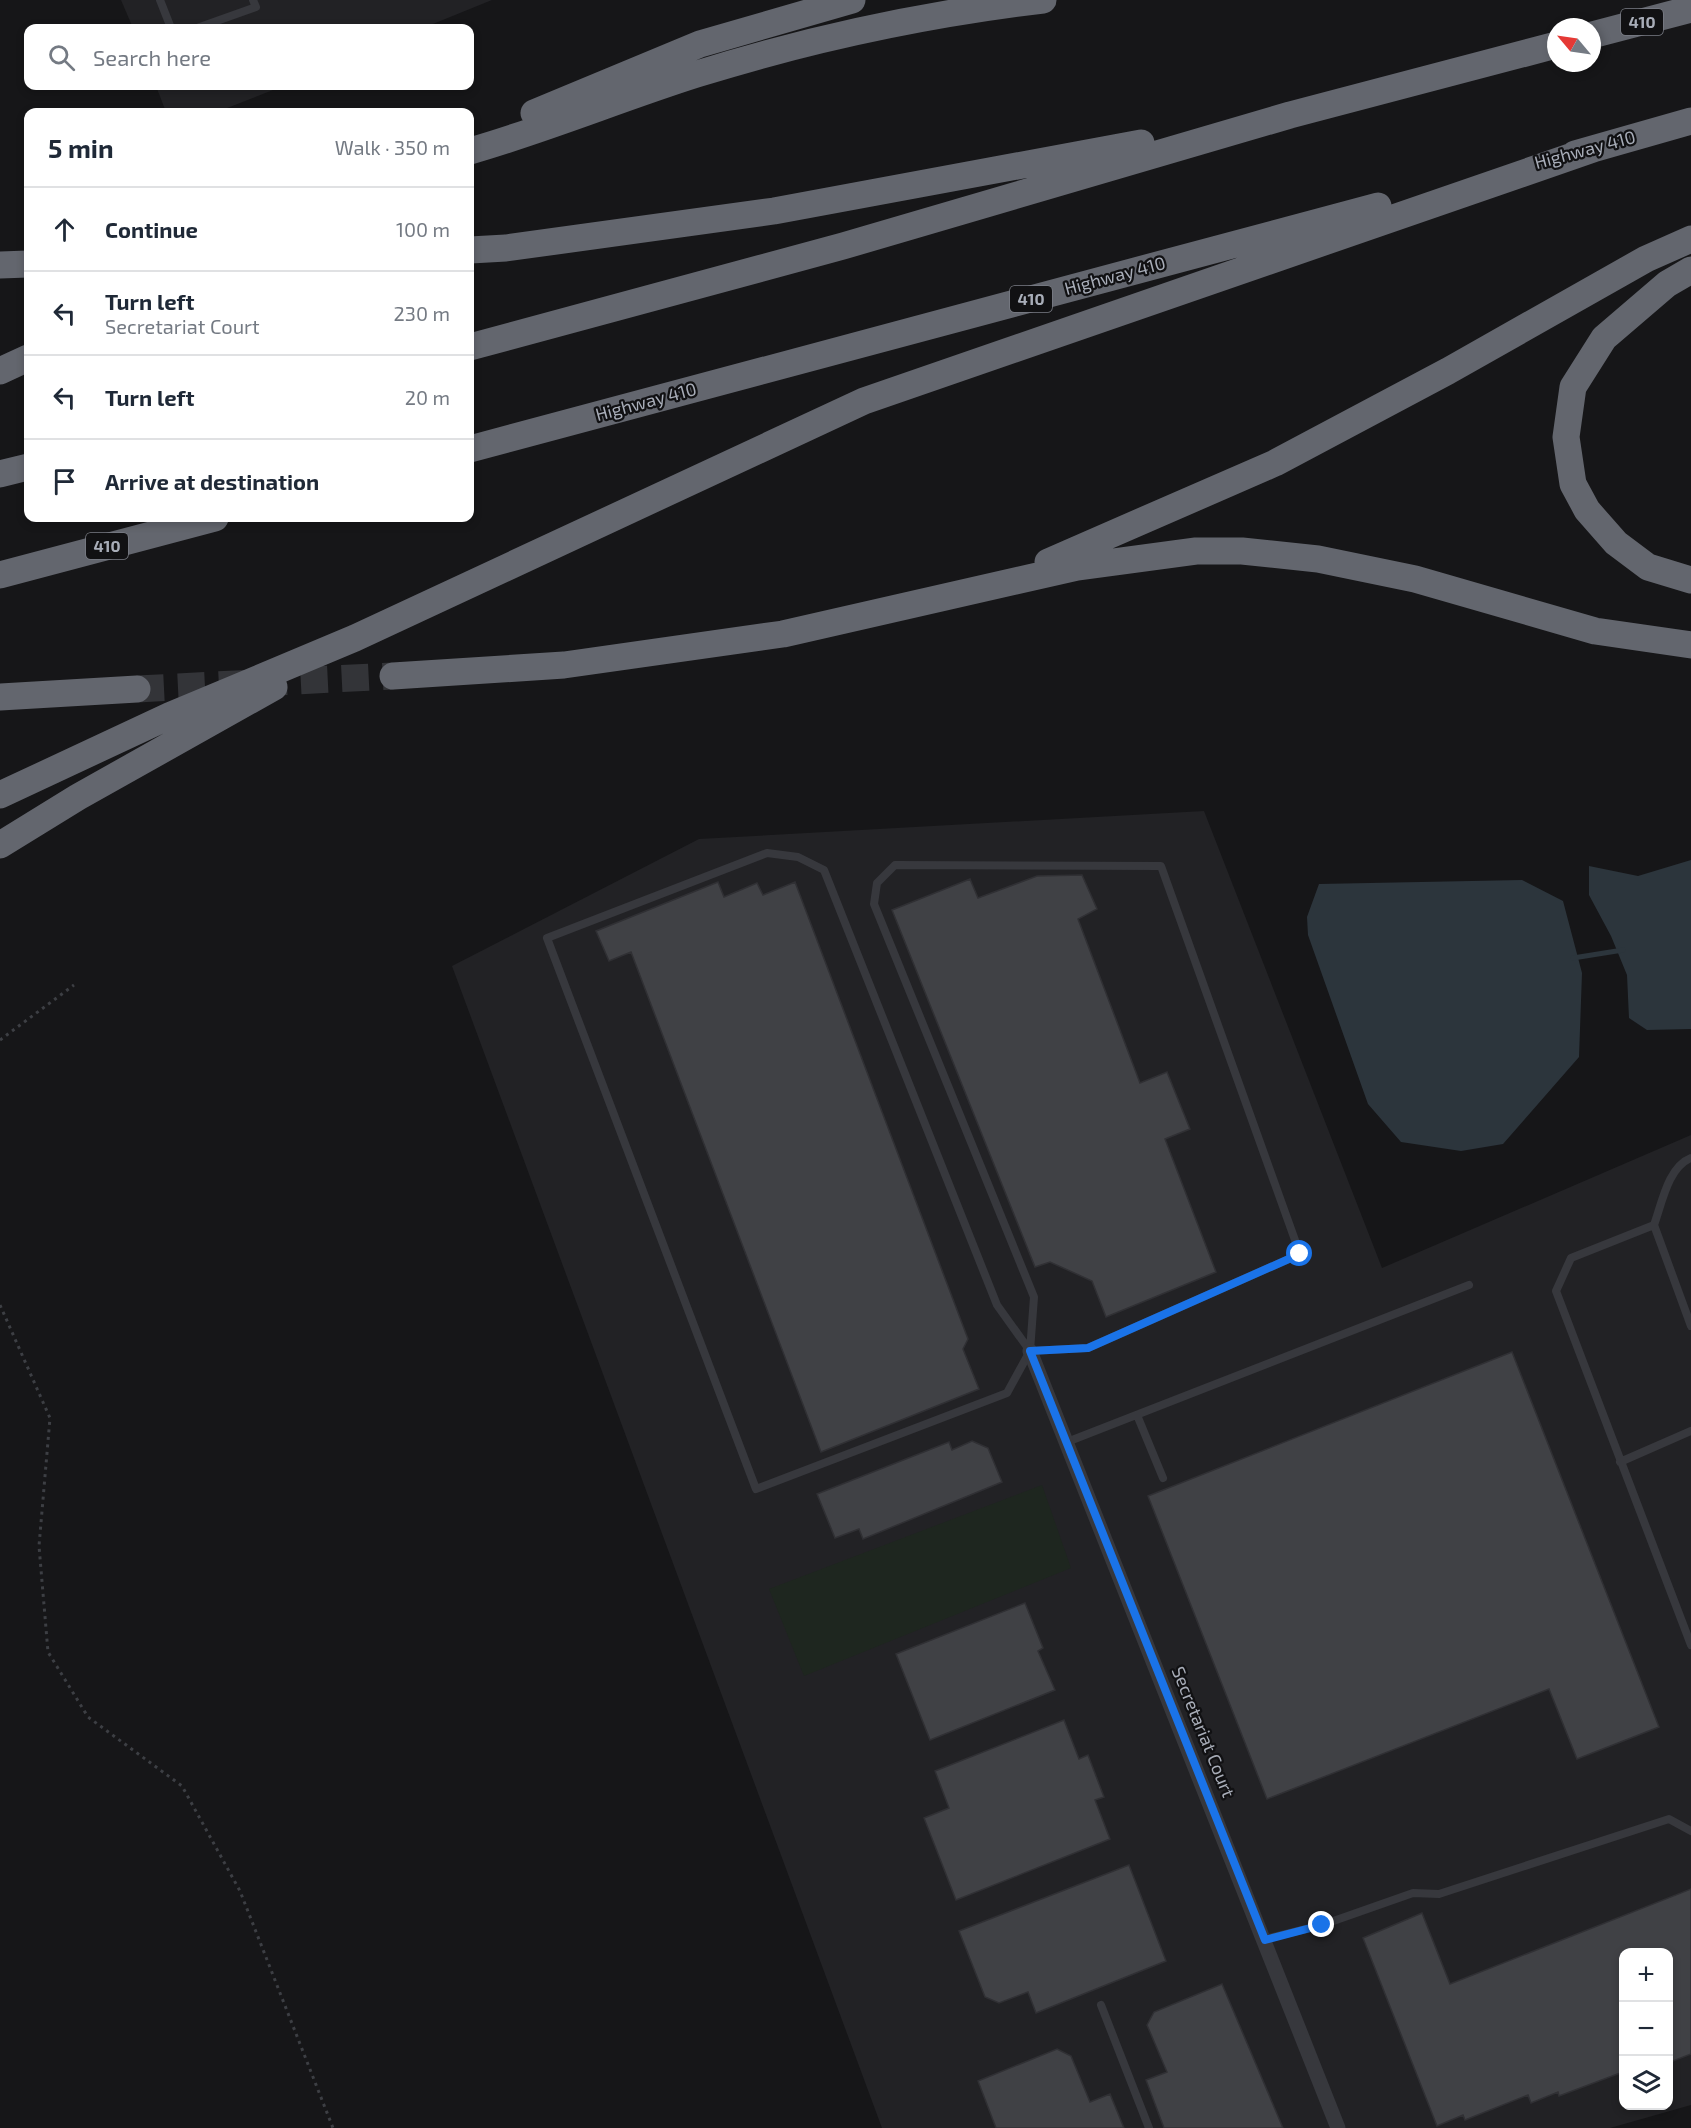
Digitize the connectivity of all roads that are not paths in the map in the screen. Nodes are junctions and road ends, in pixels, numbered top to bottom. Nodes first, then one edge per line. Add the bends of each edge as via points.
1 (160, 0) edge
2 (253, 0) edge
3 (852, 0) edge
4 (1043, 0) edge
5 (1691, 9) edge
6 (169, 24) edge
7 (208, 24) edge
8 (1601, 33) edge
9 (1547, 47) edge
10 (1290, 116) junction
11 (1691, 121) edge
12 (474, 147) edge
13 (474, 148) edge
14 (1593, 149) junction
15 (1691, 239) edge
16 (474, 250) edge
17 (24, 264) edge
18 (0, 265) edge
19 (1691, 270) edge
20 (474, 346) edge
21 (24, 360) edge
22 (0, 371) edge
23 (474, 448) edge
24 (24, 468) edge
25 (0, 474) edge
26 (200, 522) edge
27 (0, 575) edge
28 (1691, 580) edge
29 (1000, 583) junction
30 (355, 638) junction
31 (1691, 645) edge
32 (393, 676) tunnel mouth
33 (137, 689) tunnel mouth
34 (0, 697) edge
35 (0, 795) edge
36 (0, 845) edge
37 (1691, 1158) edge
38 (1654, 1225) junction
39 (1469, 1285) dead end
40 (1691, 1326) edge
41 (1030, 1351) junction
42 (1137, 1415) junction
43 (1691, 1431) edge
44 (1067, 1442) junction
45 (1620, 1462) junction
46 (1163, 1478) dead end
47 (1691, 1645) edge
48 (1691, 1831) edge
49 (1265, 1940) junction
50 (1101, 2005) dead end
51 (1149, 2128) edge
52 (1338, 2128) edge

1 - 6 lane
2 - 7 lane via 256,7
3 - 12 highway via 787,17 645,65 517,120
4 - 13 highway via 916,20 786,48 615,101 525,135
5 - 8 highway, 410
9 - 10 highway
10 - 16 highway via 774,211
10 - 20 highway via 843,246
11 - 14 highway, Highway 410 / 410
14 - 23 highway, Highway 410 / 410
14 - 30 highway via 864,401
15 - 29 highway via 1646,259 1275,463
17 - 18 highway
19 - 28 highway via 1667,284 1604,338 1574,387 1566,437 1573,484 1587,510 1647,567
21 - 22 highway
24 - 25 highway
26 - 27 highway, 410
29 - 31 highway via 1089,565 1196,551 1242,551 1318,558 1415,579 1595,631
29 - 32 highway via 783,634 564,665
30 - 35 highway via 169,716
30 - 36 highway
33 - 34 highway
37 - 38 lane via 1682,1162 1668,1185
38 - 40 lane
38 - 45 lane via 1571,1258 1556,1291
39 - 42 lane
41 - 41 lane via 1035,1298 874,904 876,883 895,865 1161,866 1300,1254 1088,1348
41 - 41 lane via 1007,1393 756,1489 547,938 767,853 798,857 824,870 997,1305
41 - 44 street, Secretariat Court
42 - 44 lane
42 - 46 lane
43 - 45 lane
44 - 49 street, Secretariat Court
45 - 47 lane
48 - 49 lane via 1669,1819 1438,1894 1413,1893
49 - 52 street, Secretariat Court
50 - 51 lane

